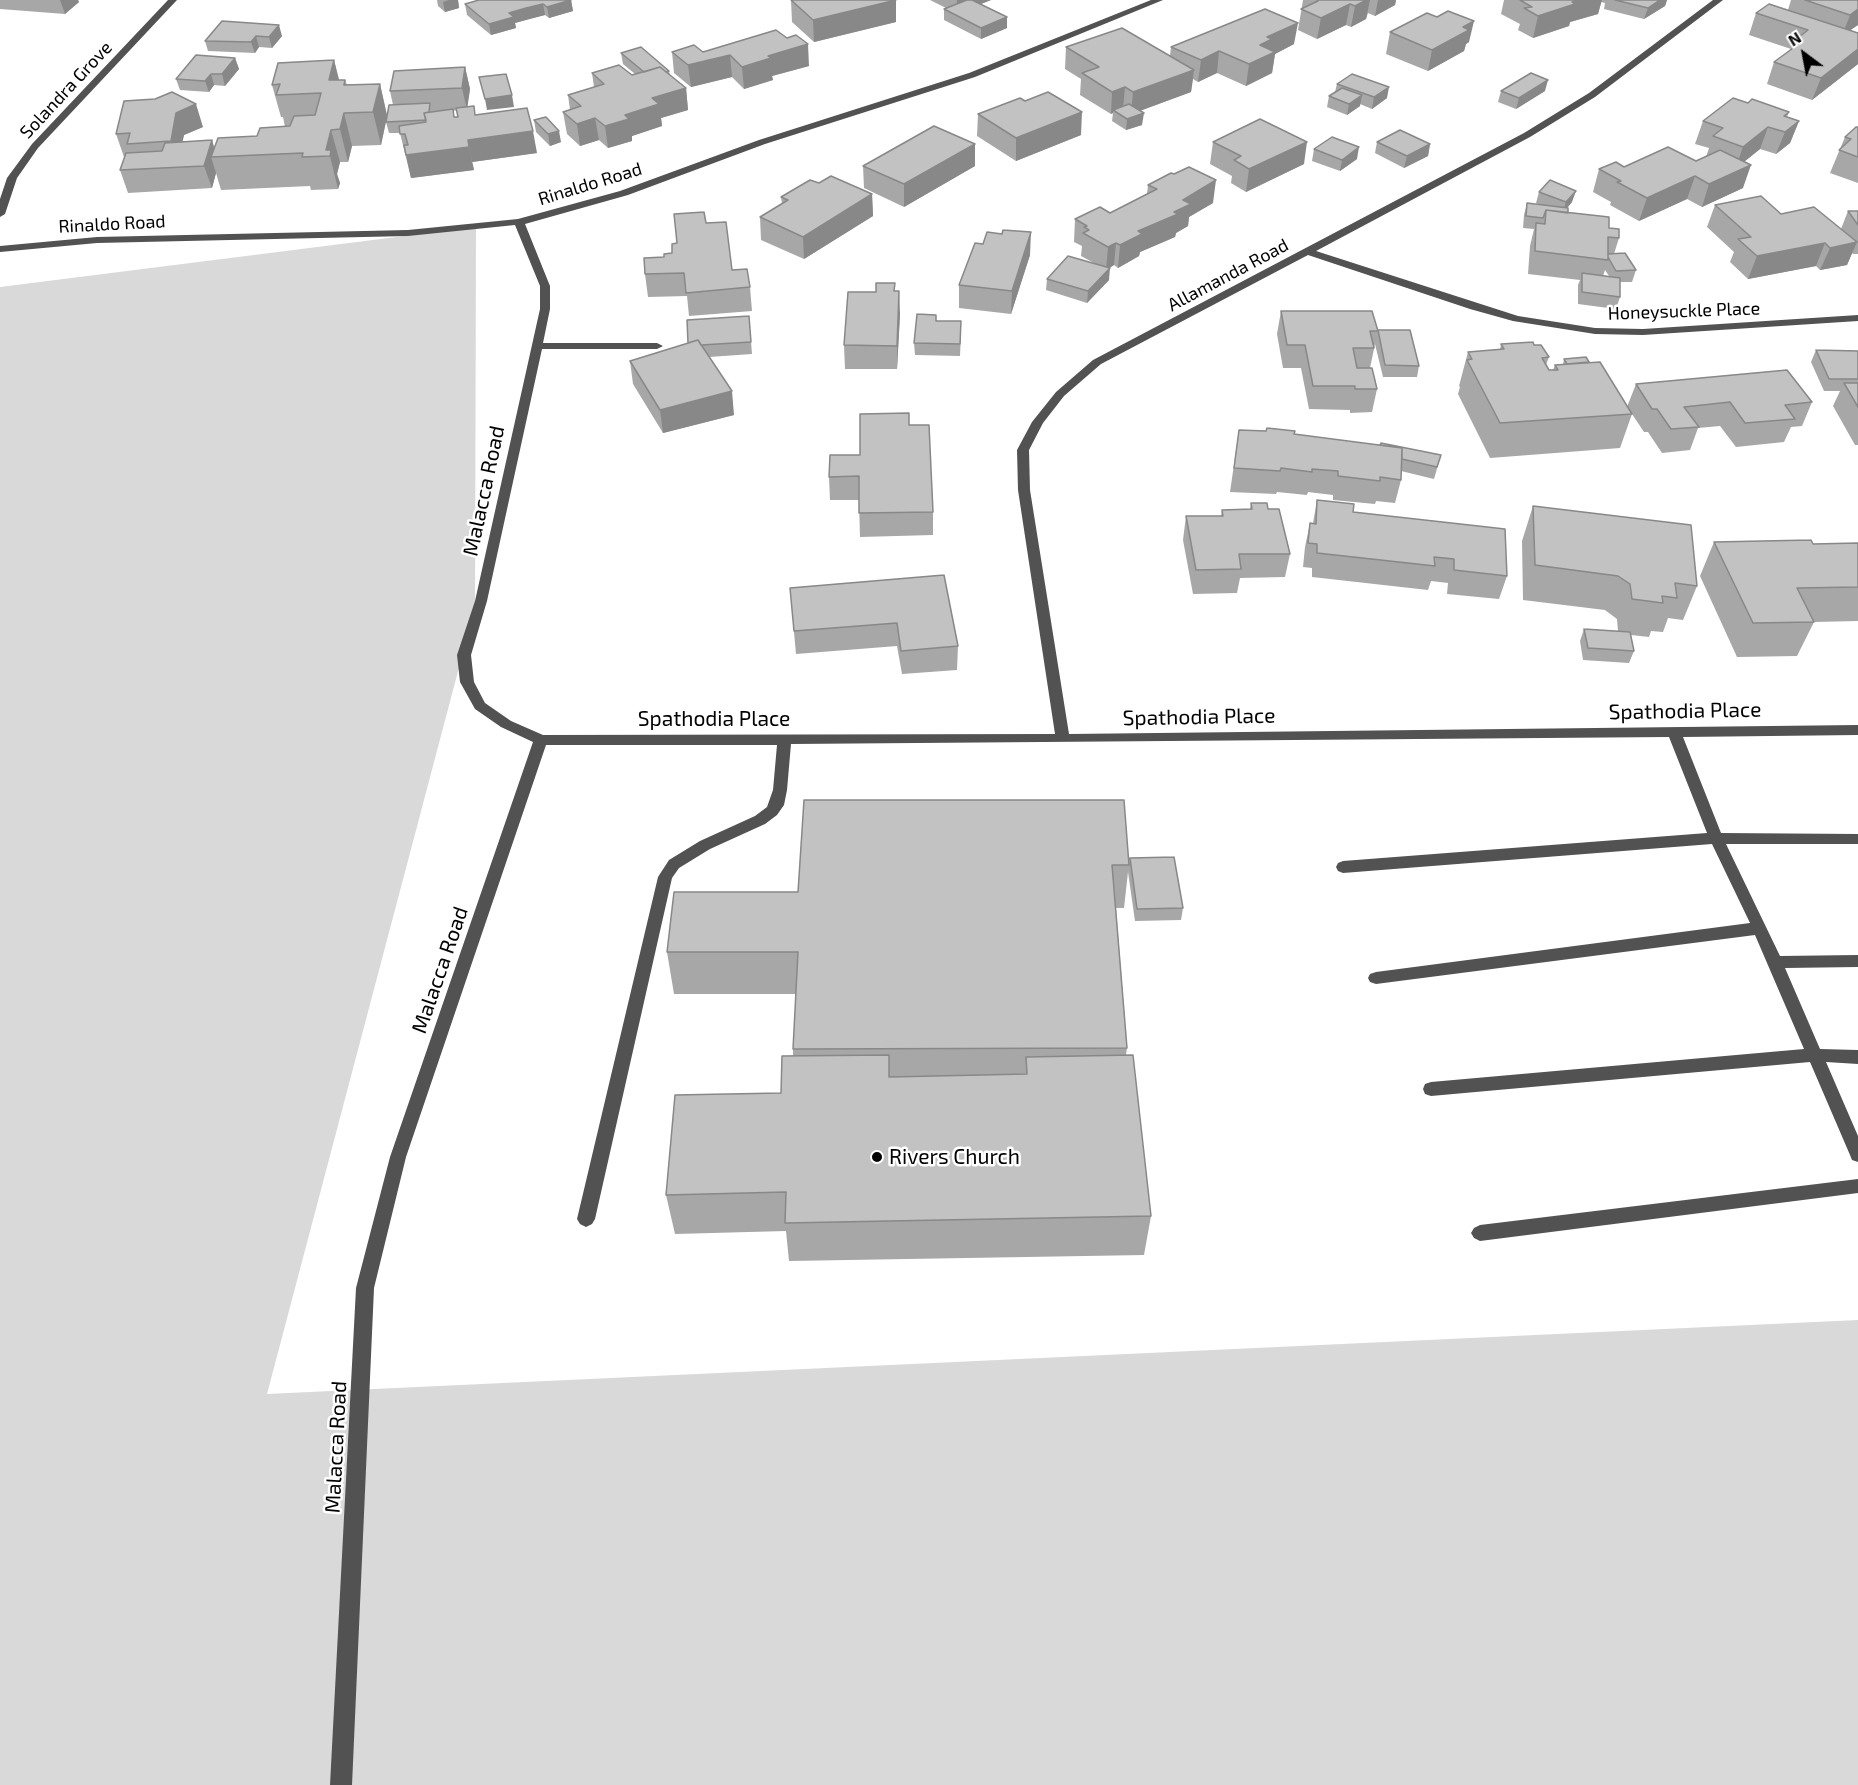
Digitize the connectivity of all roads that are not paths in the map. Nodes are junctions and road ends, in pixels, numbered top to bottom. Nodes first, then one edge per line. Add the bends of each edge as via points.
1 (173, 0) edge
2 (1160, 0) edge
3 (1719, 0) edge
4 (0, 214) edge
5 (519, 222) junction
6 (0, 249) edge
7 (1307, 251) junction
8 (1858, 318) edge
9 (537, 346) junction
10 (657, 346) dead end
11 (1858, 730) edge
12 (1674, 732) junction
13 (541, 740) junction
14 (784, 740) junction
15 (1063, 740) junction
16 (1716, 838) junction
17 (1858, 839) edge
18 (1343, 867) dead end
19 (1760, 928) junction
20 (1858, 961) edge
21 (1774, 963) junction
22 (1376, 978) dead end
23 (1815, 1055) junction
24 (1858, 1057) edge
25 (1431, 1089) dead end
26 (1858, 1155) edge
27 (1858, 1186) edge
28 (586, 1219) dead end
29 (1480, 1233) dead end
30 (341, 1785) edge

1 - 4 street, Solandra Grove via 35,146 12,178
2 - 5 street, Rinaldo Road via 972,75 762,142 624,192
3 - 7 street, Allamanda Road via 1560,115
5 - 6 street, Rinaldo Road via 408,233 155,237
5 - 9 street, Malacca Road via 545,286 545,309
7 - 8 street, Honeysuckle Place via 1517,319 1596,331 1643,332
7 - 15 street, Allamanda Road via 1097,362 1060,394 1023,450 1024,490
9 - 10 street
9 - 13 street, Malacca Road via 481,601 464,655 467,682 480,706 506,724
11 - 12 street, Spathodia Place
12 - 15 street, Spathodia Place
12 - 16 street
13 - 14 street, Spathodia Place
13 - 30 street, Malacca Road via 398,1157 365,1288
14 - 15 street, Spathodia Place
14 - 28 street via 780,790 772,811 674,864 665,877
16 - 17 street
16 - 18 street
16 - 19 street
19 - 21 street
19 - 22 street
20 - 21 street
21 - 23 street
23 - 24 street
23 - 25 street
23 - 26 street
27 - 29 street

